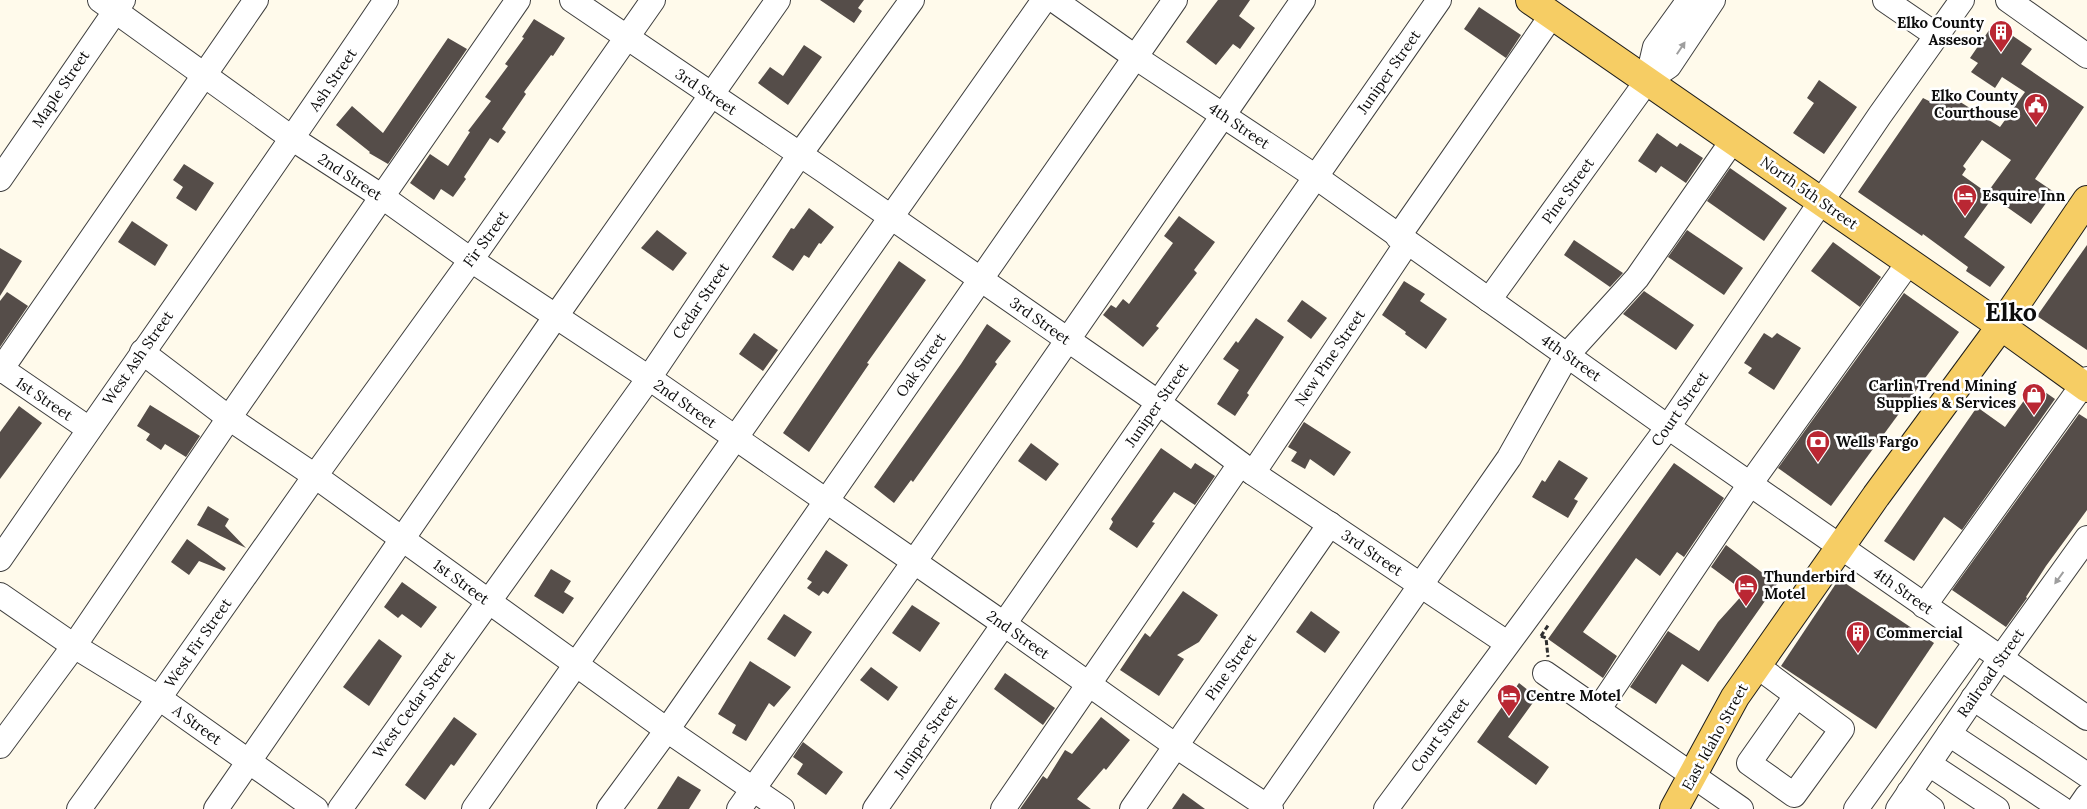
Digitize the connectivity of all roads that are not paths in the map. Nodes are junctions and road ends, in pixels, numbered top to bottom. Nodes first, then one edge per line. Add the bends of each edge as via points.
1 (256, 0) edge
2 (386, 0) edge
3 (518, 0) edge
4 (572, 0) edge
5 (653, 0) edge
6 (778, 0) edge
7 (912, 0) edge
8 (1044, 0) edge
9 (1054, 0) edge
10 (1175, 0) edge
11 (1303, 0) edge
12 (1439, 0) edge
13 (1530, 0) edge
14 (1689, 0) edge
15 (1713, 0) edge
16 (1885, 0) edge
17 (1962, 0) edge
18 (2008, 0) edge
19 (113, 4) edge
20 (1552, 15) junction
21 (1936, 35) junction
22 (626, 38) junction
23 (2087, 56) edge
24 (1135, 58) junction
25 (203, 74) junction
26 (1647, 81) junction
27 (712, 95) junction
28 (1222, 115) junction
29 (293, 139) junction
30 (1732, 140) junction
31 (800, 154) junction
32 (279, 159) joint
33 (1316, 178) junction
34 (0, 179) edge
35 (381, 196) junction
36 (2087, 200) edge
37 (1821, 201) junction
38 (891, 217) junction
39 (1402, 240) junction
40 (472, 260) junction
41 (1909, 262) junction
42 (981, 279) junction
43 (1490, 300) junction
44 (556, 316) junction
45 (2001, 326) junction
46 (1068, 340) junction
47 (142, 352) junction
48 (1567, 355) junction
49 (0, 369) edge
50 (648, 378) junction
51 (2085, 384) edge
52 (1159, 403) junction
53 (228, 418) junction
54 (1668, 427) junction
55 (89, 428) junction
56 (736, 439) junction
57 (1246, 468) junction
58 (315, 476) junction
59 (1750, 484) junction
60 (826, 502) junction
61 (1330, 524) junction
62 (2087, 538) edge
63 (404, 540) junction
64 (1840, 546) junction
65 (0, 559) edge
66 (914, 562) junction
67 (1420, 585) junction
68 (0, 595) edge
69 (488, 601) junction
70 (1924, 606) junction
71 (1004, 624) junction
72 (1976, 642) junction
73 (1507, 643) junction
74 (74, 646) junction
75 (2000, 659) junction
76 (576, 664) junction
77 (1757, 666) junction
78 (1546, 673) dead end
79 (1089, 685) junction
80 (1796, 696) dead end
81 (159, 698) junction
82 (1973, 698) junction
83 (1598, 710) junction
84 (2087, 718) edge
85 (667, 730) junction
86 (1949, 734) junction
87 (4, 737) edge
88 (1176, 746) junction
89 (248, 762) junction
90 (1929, 764) junction
91 (2087, 775) edge
92 (1693, 777) junction
93 (753, 789) junction
94 (2087, 796) edge
95 (1903, 801) edge
96 (1267, 808) edge
97 (79, 809) edge
98 (216, 809) edge
99 (316, 809) edge
100 (340, 809) edge
101 (474, 809) edge
102 (609, 809) edge
103 (739, 809) edge
104 (782, 809) edge
105 (875, 809) edge
106 (1003, 809) edge
107 (1132, 809) edge
108 (1386, 809) edge
109 (1674, 809) edge
110 (1741, 809) edge
111 (1856, 809) edge
112 (1932, 809) edge
113 (1997, 809) edge
114 (2062, 809) edge
115 (2078, 809) edge

1 - 25 street
2 - 29 street, Ash Street
3 - 35 street
4 - 22 street, 3rd Street
5 - 22 street, Fir Street
6 - 27 street
7 - 31 street, Cedar Street
8 - 38 street
9 - 24 street, 4th Street
10 - 24 street, Oak Street
11 - 28 street
12 - 33 street, Juniper Street
13 - 20 main road, North 5th Street
14 - 26 street, Pine Street via 1655,47
26 -> 15 street, Pine Street via 1668,66
16 - 21 street
17 - 21 street, Court Street
18 - 23 street
19 - 25 street, 2nd Street
19 - 34 street, Maple Street
20 - 26 main road, North 5th Street
20 - 39 street, New Pine Street
21 - 37 street, Court Street
22 - 27 street, 3rd Street
22 - 40 street, Fir Street
24 - 28 street, 4th Street
24 - 42 street, Oak Street
25 - 29 street, 2nd Street
25 - 49 street
26 - 30 main road, North 5th Street
26 - 43 street, Pine Street
27 - 31 street, 3rd Street
27 - 44 street
28 - 33 street, 4th Street
28 - 46 street
29 - 32 street, Ash Street
29 - 35 street, 2nd Street
30 - 37 main road, North 5th Street
30 - 48 street via 1637,278
31 - 38 street, 3rd Street
31 - 50 street, Cedar Street
32 - 47 street, West Ash Street
33 - 39 street, 4th Street
33 - 52 street, Juniper Street
35 - 40 street, 2nd Street
35 - 53 street
36 - 45 main road, East Idaho Street
37 - 41 main road, North 5th Street
37 - 54 street, Court Street
38 - 42 street, 3rd Street
38 - 56 street
39 - 43 street, 4th Street
39 - 57 street, New Pine Street
40 - 44 street, 2nd Street
40 - 58 street, Fir Street
41 - 45 main road, North 5th Street
41 - 59 street
42 - 46 street, 3rd Street
42 - 60 street, Oak Street
43 - 48 street, 4th Street
44 - 50 street, 2nd Street
44 - 63 street
45 - 51 main road, North 5th Street
45 - 64 main road, East Idaho Street
46 - 52 street, 3rd Street
46 - 66 street
47 - 53 street, 1st Street
47 - 55 street, West Ash Street
48 - 54 street, 4th Street
48 - 67 street via 1509,458
49 - 55 street, 1st Street
50 - 56 street, 2nd Street
50 - 69 street, Cedar Street
51 - 70 street
52 - 57 street, 3rd Street
52 - 71 street, Juniper Street
53 - 58 street, 1st Street
53 - 74 street
54 - 59 street, 4th Street
54 - 73 street, Court Street
55 - 65 street, West Ash Street
56 - 60 street, 2nd Street
56 - 76 street
57 - 61 street, 3rd Street
57 - 79 street, New Pine Street
58 - 63 street, 1st Street
58 - 81 street, West Fir Street
59 - 64 street, 4th Street
59 - 83 street
60 - 66 street, 2nd Street
60 - 85 street, Oak Street
61 - 67 street, 3rd Street
61 - 88 street, Pine Street
62 -> 75 street, Railroad Street
63 - 69 street, 1st Street
63 - 89 street
64 - 70 street, 4th Street
64 - 77 main road, East Idaho Street
66 - 71 street, 2nd Street
66 - 93 street
67 - 73 street, 3rd Street
67 - 96 street
68 - 74 street, A Street
69 - 76 street, 1st Street
69 - 100 street, West Cedar Street
70 - 72 street, 4th Street
71 - 79 street, 2nd Street
71 - 105 street, Juniper Street
72 - 75 street, 4th Street
72 - 111 street
73 - 108 street, Court Street
74 - 81 street, A Street
74 - 87 street
75 - 82 street, Railroad Street
75 - 84 street, 4th Street
76 - 85 street, 1st Street
76 - 101 street
77 - 80 street
77 - 92 main road, East Idaho Street via 1735,697
78 - 83 street
79 - 88 street, 2nd Street
79 - 106 street, New Pine Street
81 - 89 street, A Street
81 - 97 street, West Fir Street
82 - 86 street, Railroad Street
82 - 91 street
83 - 92 street
85 - 93 street, 1st Street
85 - 102 street, Oak Street
86 - 90 street, Railroad Street
86 - 114 street
88 - 96 street, 2nd Street
88 - 107 street, Pine Street
89 - 98 street
89 - 99 street, A Street
90 - 95 street, Railroad Street
90 - 113 street
92 - 109 main road, East Idaho Street
92 - 110 street
93 - 103 street
93 - 104 street, 1st Street
94 - 115 street
95 - 112 street

